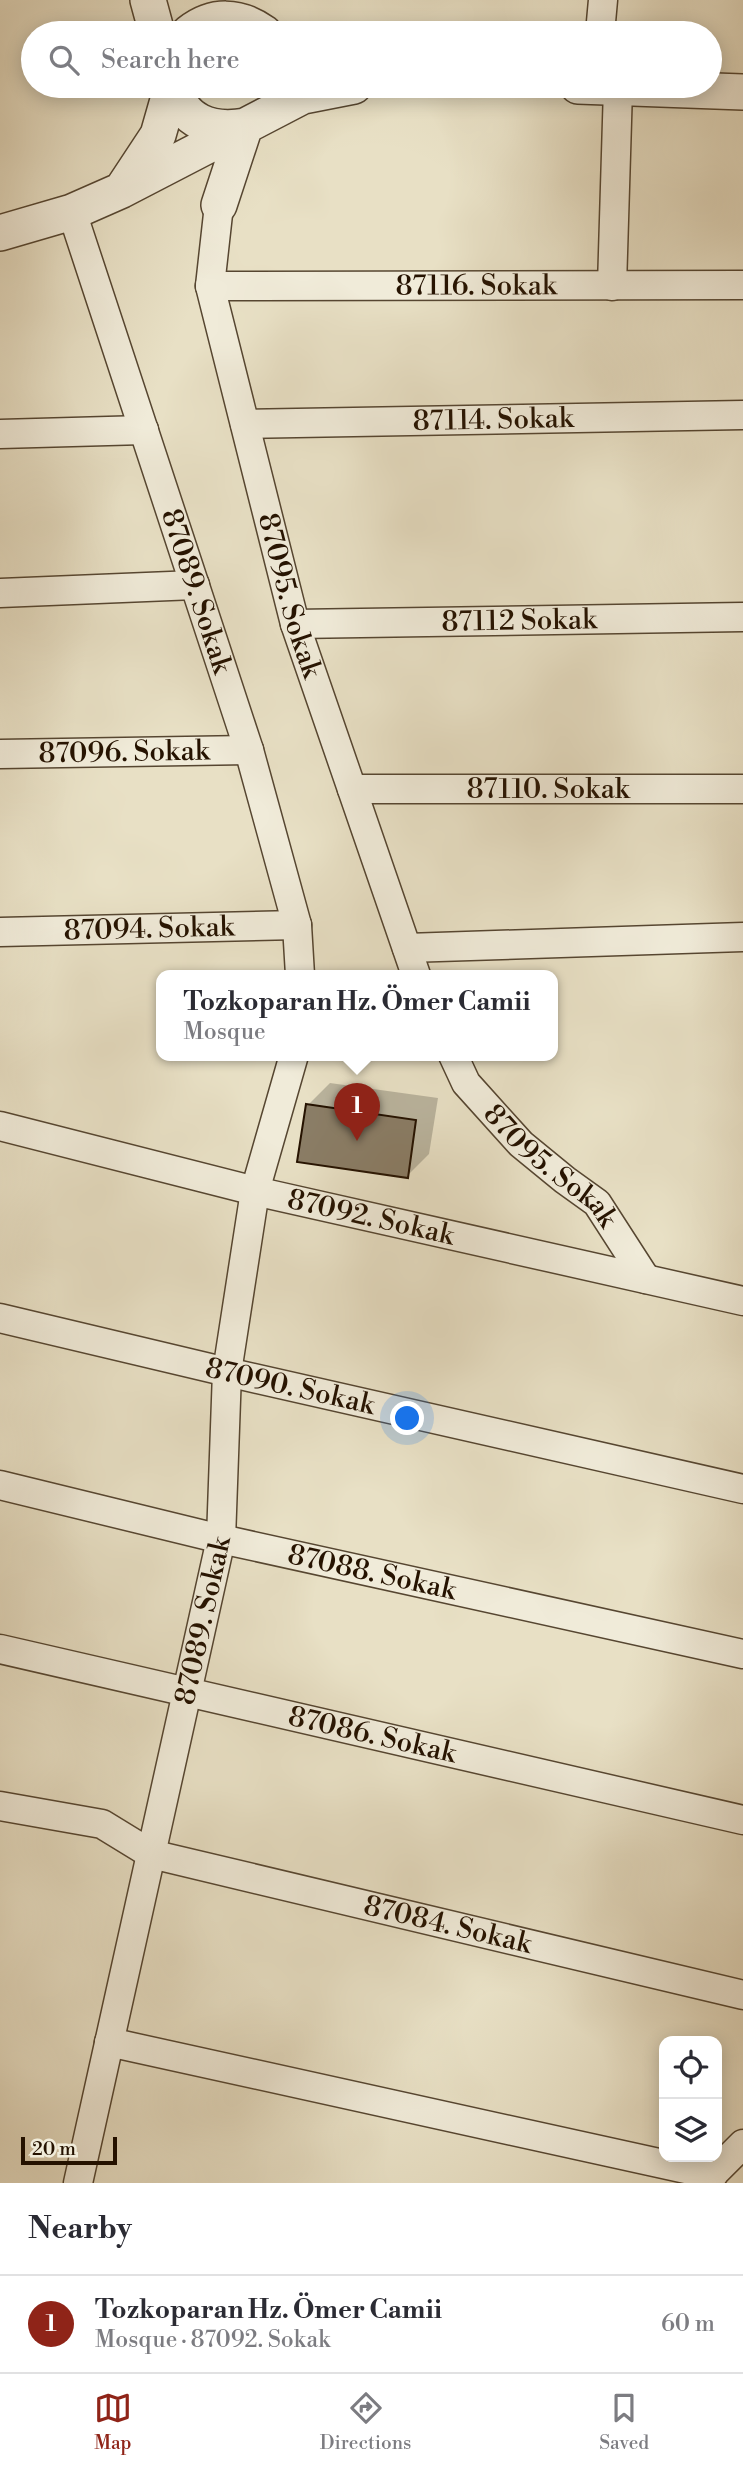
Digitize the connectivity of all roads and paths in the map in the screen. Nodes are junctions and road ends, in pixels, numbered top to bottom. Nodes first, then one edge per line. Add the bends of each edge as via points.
1 (148, 0) edge
2 (226, 0) edge
3 (603, 0) edge
4 (154, 21) edge
5 (210, 21) edge
6 (241, 21) edge
7 (252, 21) edge
8 (601, 21) edge
9 (722, 91) edge
10 (743, 92) edge
11 (169, 98) edge
12 (177, 98) edge
13 (275, 98) edge
14 (299, 98) edge
15 (598, 98) edge
16 (246, 126) junction
17 (122, 190) junction
18 (219, 205) joint
19 (72, 212) junction
20 (0, 233) edge
21 (743, 285) edge
22 (210, 286) junction
23 (612, 286) junction
24 (743, 415) edge
25 (245, 424) junction
26 (144, 430) junction
27 (0, 434) edge
28 (195, 585) junction
29 (0, 593) edge
30 (743, 617) edge
31 (295, 624) junction
32 (249, 751) junction
33 (0, 754) edge
34 (352, 789) junction
35 (743, 789) edge
36 (297, 925) junction
37 (0, 932) edge
38 (743, 937) edge
39 (407, 948) junction
40 (300, 970) edge
41 (414, 970) edge
42 (292, 1061) edge
43 (456, 1061) edge
44 (0, 1126) edge
45 (255, 1191) junction
46 (646, 1279) junction
47 (743, 1301) edge
48 (0, 1318) edge
49 (227, 1371) junction
50 (0, 1485) edge
51 (743, 1489) edge
52 (221, 1539) junction
53 (0, 1649) edge
54 (743, 1654) edge
55 (187, 1693) junction
56 (0, 1806) edge
57 (743, 1820) edge
58 (151, 1854) junction
59 (743, 1995) edge
60 (109, 2042) junction
61 (743, 2144) edge
62 (708, 2179) edge
63 (78, 2183) edge

1 - 4 street
2 - 7 street
3 - 8 street
5 - 6 street
9 - 10 street
11 - 17 street via 158,135
12 - 16 street via 193,118 209,127
13 - 16 street
14 - 16 street
15 - 23 street
16 - 17 street
16 - 18 street
17 - 19 street
18 - 22 street, 87095. Sokak
19 - 20 street
19 - 26 street, 87089. Sokak
21 - 23 street, 87116. Sokak
22 - 23 street, 87116. Sokak
22 - 25 street, 87095. Sokak
24 - 25 street, 87114. Sokak
25 - 31 street, 87095. Sokak
26 - 27 street
26 - 28 street, 87089. Sokak
28 - 29 street
28 - 32 street, 87089. Sokak
30 - 31 street, 87112 Sokak
31 - 34 street, 87095. Sokak
32 - 33 street, 87096. Sokak
32 - 36 street, 87089. Sokak
34 - 35 street, 87110. Sokak
34 - 39 street, 87095. Sokak
36 - 37 street, 87094. Sokak
36 - 40 street, 87089. Sokak
38 - 39 street
39 - 41 street, 87095. Sokak
42 - 45 street, 87089. Sokak
43 - 46 street, 87095. Sokak via 466,1083 521,1144 597,1203
44 - 45 street, 87092. Sokak
45 - 46 street, 87092. Sokak
45 - 49 street, 87089. Sokak
46 - 47 street, 87092. Sokak
48 - 49 street, 87090. Sokak
49 - 51 street, 87090. Sokak
49 - 52 street, 87089. Sokak
50 - 52 street, 87088. Sokak
52 - 54 street, 87088. Sokak
52 - 55 street, 87089. Sokak
53 - 55 street, 87086. Sokak
55 - 57 street, 87086. Sokak
55 - 58 street, 87089. Sokak
56 - 58 street via 102,1824
58 - 59 street, 87084. Sokak
58 - 60 street, 87089. Sokak
60 - 62 street
60 - 63 street, 87089. Sokak
61 - 62 street

